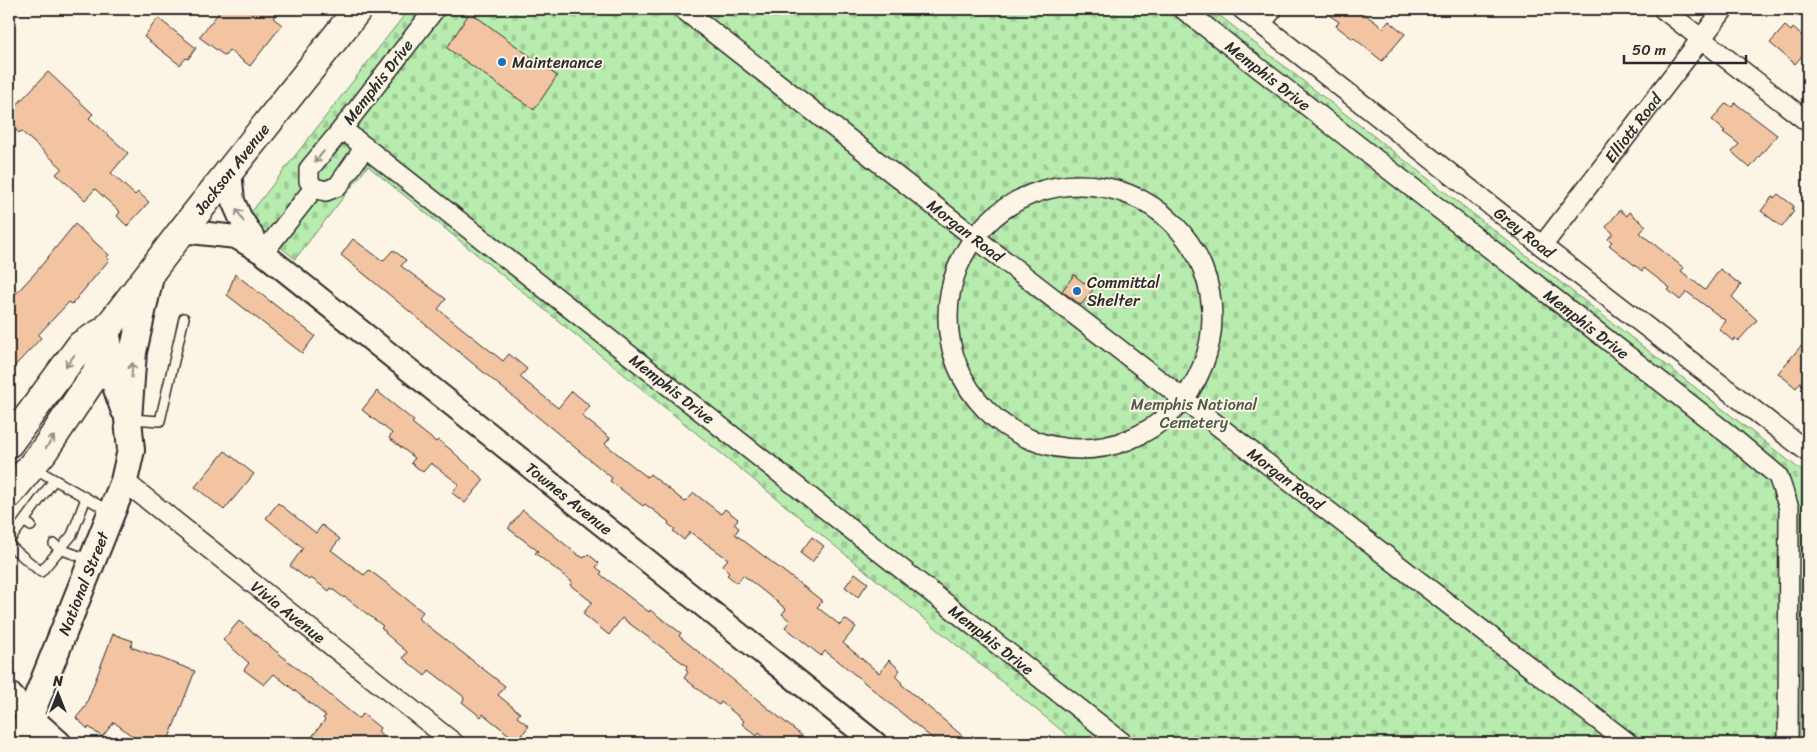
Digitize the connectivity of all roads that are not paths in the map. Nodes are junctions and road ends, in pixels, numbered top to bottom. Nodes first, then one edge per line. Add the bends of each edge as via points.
1 (358, 9) edge
2 (435, 9) edge
3 (683, 9) edge
4 (1183, 9) edge
5 (1242, 9) edge
6 (1663, 9) edge
7 (1724, 9) edge
8 (1267, 16) edge
9 (1701, 38) junction
10 (1808, 122) edge
11 (342, 129) junction
12 (365, 147) junction
13 (230, 172) junction
14 (314, 188) junction
15 (182, 231) junction
16 (974, 237) junction
17 (1542, 246) junction
18 (263, 253) junction
19 (151, 272) junction
20 (184, 318) dead end
21 (106, 330) junction
22 (1184, 399) junction
23 (128, 419) junction
24 (9, 443) edge
25 (1808, 452) edge
26 (31, 467) junction
27 (54, 480) junction
28 (124, 481) junction
29 (9, 494) edge
30 (86, 498) junction
31 (112, 512) junction
32 (9, 541) edge
33 (9, 545) edge
34 (57, 546) junction
35 (92, 561) junction
36 (9, 693) edge
37 (30, 716) junction
38 (19, 743) edge
39 (60, 743) edge
40 (454, 743) edge
41 (875, 743) edge
42 (1123, 743) edge
43 (1628, 743) edge
44 (1788, 743) edge

1 - 13 main road, Jackson Avenue
2 - 11 street, Memphis Drive
3 - 16 street, Morgan Road
4 - 44 street, Memphis Drive via 1778,476 1789,508
5 - 8 street, Grey Road
6 - 9 street
7 - 9 street, Elliott Road
8 - 17 street, Grey Road
9 - 10 street
9 - 17 street, Elliott Road
11 - 12 street, Memphis Drive
11 -> 14 street via 308,169 308,181
12 - 14 street via 338,186 326,190
12 - 42 street, Memphis Drive
13 - 15 main road, Jackson Avenue
18 -> 13 street, Townes Avenue via 240,217 234,202
14 - 18 street
15 - 18 street, Townes Avenue via 236,237
15 - 19 main road, Jackson Avenue
16 - 22 street, Morgan Road
16 - 22 street via 953,277 946,323 956,367 961,375 981,406 1017,434 1061,448 1107,446 1149,430
16 - 22 street via 1004,208 1042,190 1083,184 1124,192 1161,212 1190,243 1208,281 1210,297 1212,322 1204,363
17 - 25 street, Grey Road
18 - 41 street, Townes Avenue
19 - 21 main road, Jackson Avenue
23 -> 19 main road, National Street via 133,352
20 - 23 lane via 160,420
21 - 23 main road, National Street via 115,384
21 -> 24 main road, Jackson Avenue via 81,345
26 -> 21 main road, Jackson Avenue via 97,372
22 - 43 street, Morgan Road
23 - 28 main road, National Street via 131,450
26 - 27 lane
26 - 29 main road, Jackson Avenue
27 - 30 lane
27 - 32 lane via 28,524
28 - 31 main road, National Street
28 - 40 street, Vivia Avenue
30 - 31 lane
30 - 34 lane via 72,535
31 - 35 main road, National Street
33 - 34 lane via 41,572
34 - 35 lane
35 - 37 main road, National Street
36 - 37 street
37 - 38 main road, National Street
37 - 39 street

